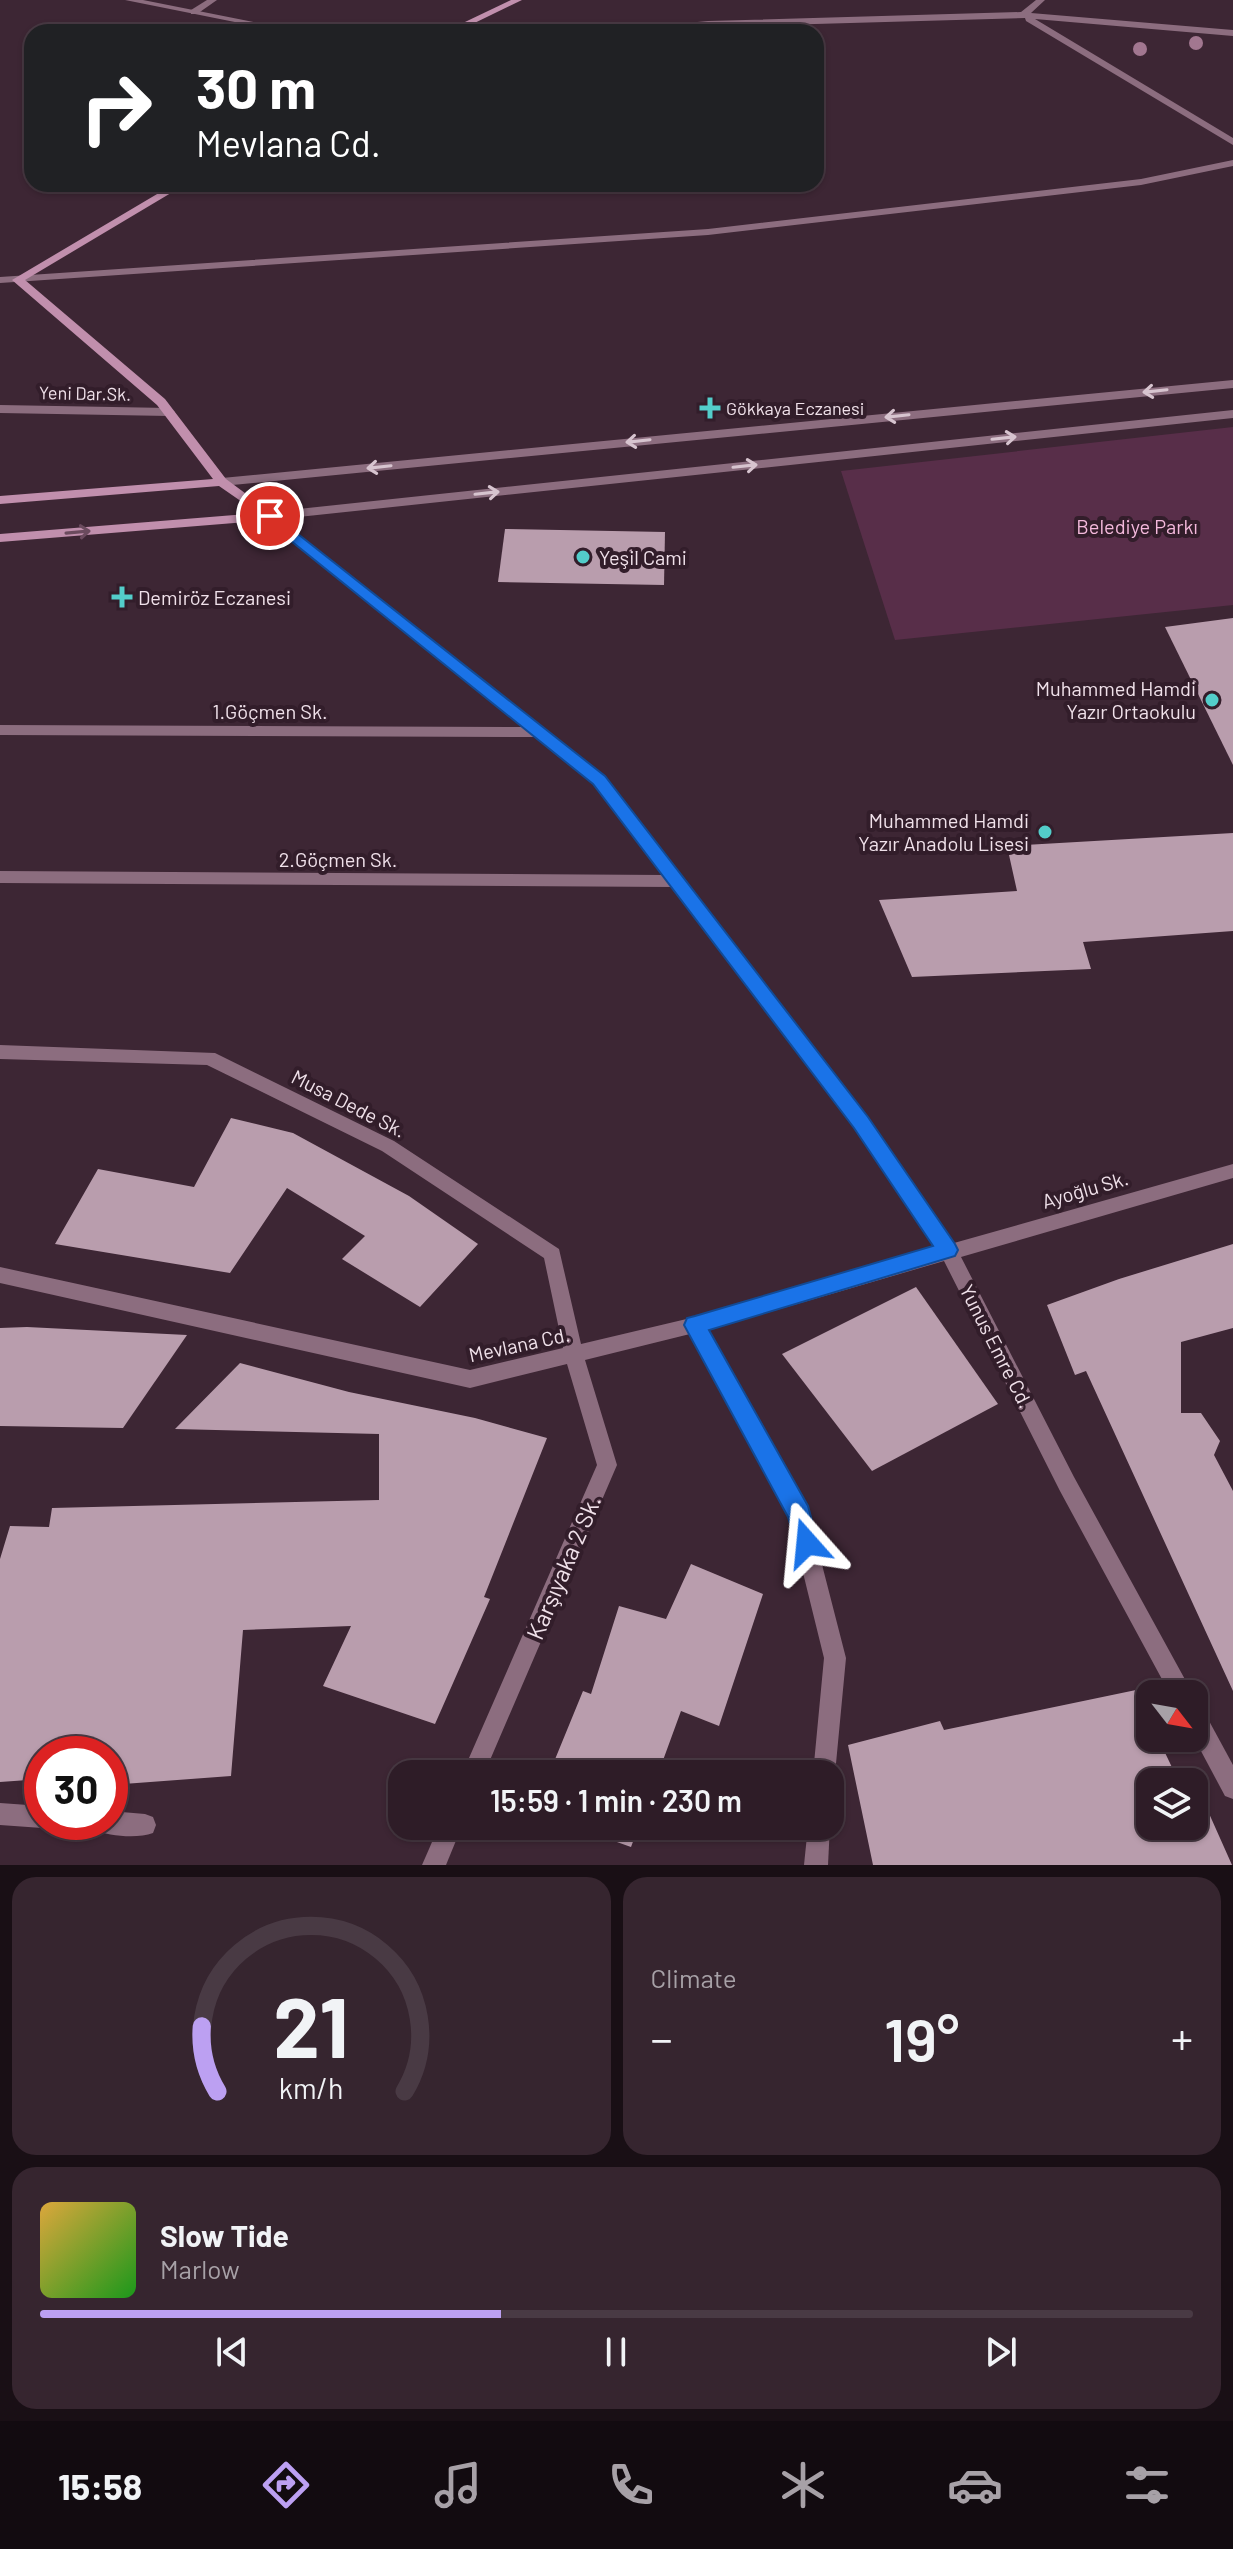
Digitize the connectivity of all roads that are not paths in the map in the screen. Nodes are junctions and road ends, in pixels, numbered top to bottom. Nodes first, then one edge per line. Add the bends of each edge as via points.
1 (129, 0) edge
2 (213, 0) edge
3 (518, 0) edge
4 (1041, 0) edge
5 (194, 12) junction
6 (1023, 15) junction
7 (257, 24) edge
8 (466, 24) edge
9 (708, 24) edge
10 (1233, 33) edge
11 (1233, 142) edge
12 (1233, 163) edge
13 (167, 192) edge
14 (0, 270) edge
15 (0, 280) edge
16 (18, 280) junction
17 (1233, 384) edge
18 (0, 409) edge
19 (169, 412) junction
20 (1233, 414) edge
21 (222, 482) junction
22 (0, 500) edge
23 (270, 516) junction
24 (0, 538) edge
25 (0, 730) edge
26 (540, 732) junction
27 (0, 877) edge
28 (676, 881) junction
29 (0, 1052) edge
30 (1233, 1171) edge
31 (948, 1250) junction
32 (0, 1275) edge
33 (695, 1325) junction
34 (574, 1355) junction
35 (1174, 1680) edge
36 (1208, 1741) edge
37 (479, 1760) edge
38 (825, 1760) edge
39 (1231, 1781) edge
40 (0, 1814) edge
41 (24, 1816) edge
42 (128, 1824) edge
43 (145, 1825) dead end
44 (445, 1840) edge
45 (818, 1840) edge
46 (434, 1865) edge
47 (816, 1865) edge

1 - 5 street
2 - 5 street
3 - 8 main road
4 - 6 street
5 - 7 street
6 - 9 street
6 - 10 street
6 - 11 street
12 - 16 street via 1141,182 708,232
13 - 16 main road
14 - 16 street
15 - 16 street
16 - 19 main road
17 -> 21 street
18 - 19 street, Yeni Dar.Sk.
19 - 21 main road
23 -> 20 street
21 - 22 main road
21 - 23 main road
24 -> 23 main road
23 - 26 street, Yunus Emre Cd.
25 - 26 street, 1.Göçmen Sk.
26 - 28 street, Yunus Emre Cd. via 599,780
27 - 28 street, 2.Göçmen Sk.
28 - 31 street, Yunus Emre Cd. via 861,1122
29 - 34 street, Musa Dede Sk. via 209,1058 388,1146 552,1254
30 - 31 street, Ayoğlu Sk.
31 - 33 street, Mevlana Cd.
31 - 35 street, Yunus Emre Cd.
32 - 34 street, Mevlana Cd. via 470,1379
33 - 34 street, Mevlana Cd.
33 - 38 street via 799,1514 835,1658
34 - 37 street, Karşıyaka 2 Sk. via 607,1465
36 - 39 street
40 - 41 street
42 - 43 street
44 - 46 street
45 - 47 street

